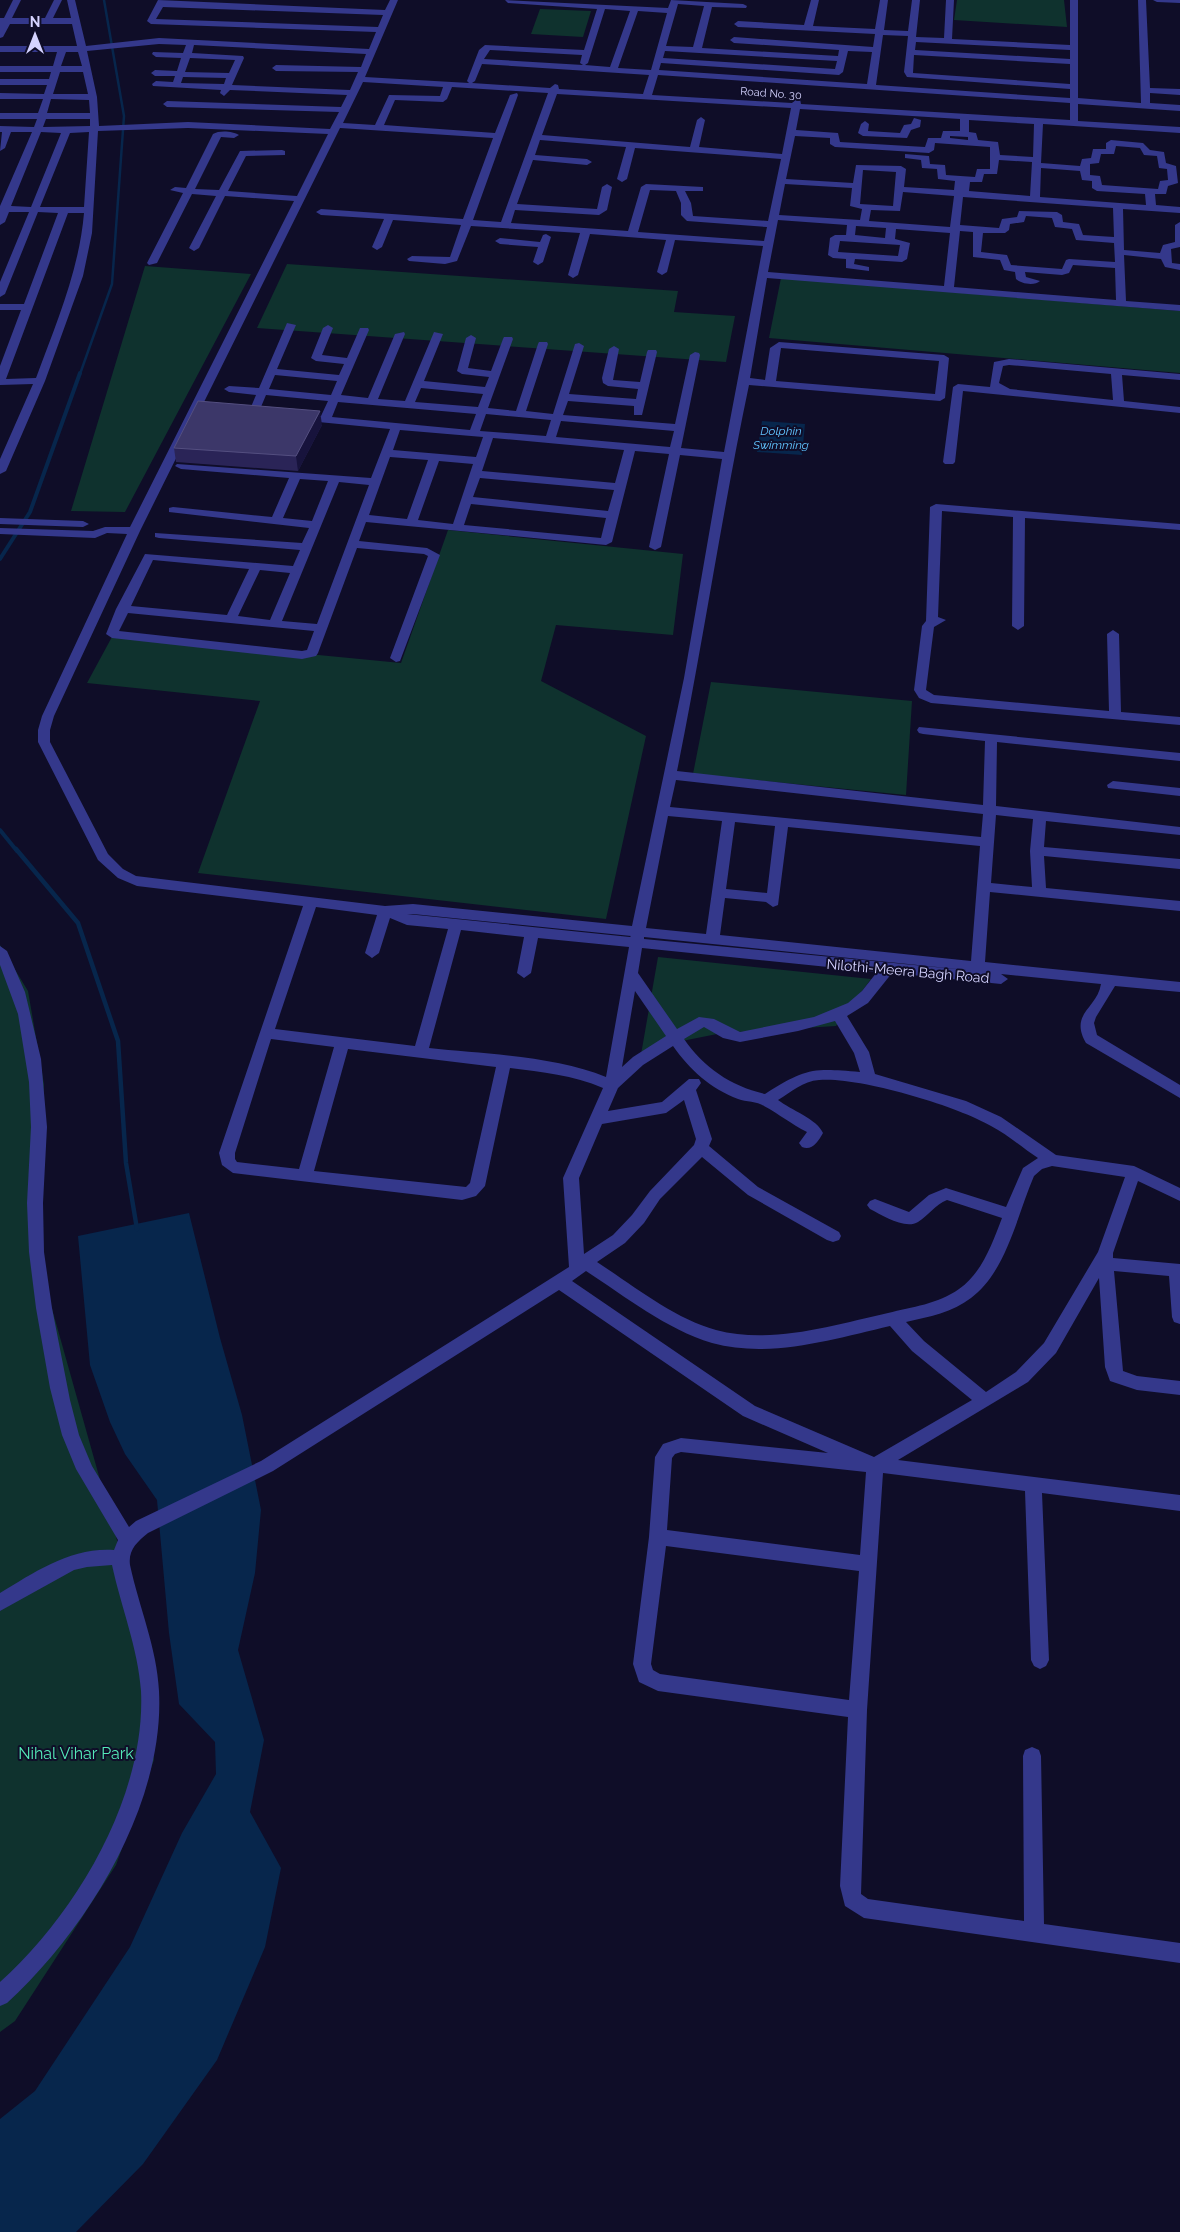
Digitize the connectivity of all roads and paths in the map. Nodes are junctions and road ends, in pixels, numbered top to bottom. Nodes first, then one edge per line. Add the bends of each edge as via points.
1 (17, 0) edge
2 (58, 0) edge
3 (71, 0) edge
4 (814, 0) edge
5 (884, 0) edge
6 (916, 0) edge
7 (950, 0) edge
8 (1074, 0) edge
9 (1142, 0) edge
10 (1157, 0) edge
11 (508, 1) edge
12 (675, 1) edge
13 (1180, 1) edge
14 (161, 2) edge
15 (213, 3) edge
16 (743, 3) edge
17 (709, 4) junction
18 (602, 7) junction
19 (635, 9) junction
20 (329, 11) junction
21 (672, 12) junction
22 (388, 14) edge
23 (324, 19) junction
24 (3, 21) edge
25 (48, 21) junction
26 (75, 22) junction
27 (200, 24) junction
28 (738, 24) junction
29 (808, 28) junction
30 (879, 32) junction
31 (0, 36) edge
32 (912, 36) junction
33 (314, 38) junction
34 (948, 38) dead end
35 (734, 40) junction
36 (191, 43) junction
37 (844, 47) junction
38 (662, 48) junction
39 (1074, 48) junction
40 (0, 49) edge
41 (85, 49) junction
42 (62, 50) junction
43 (697, 50) junction
44 (876, 50) junction
45 (372, 52) junction
46 (731, 52) junction
47 (910, 52) junction
48 (587, 53) junction
49 (156, 54) dead end
50 (188, 55) junction
51 (842, 59) junction
52 (658, 60) junction
53 (479, 61) junction
54 (1074, 62) junction
55 (185, 65) junction
56 (237, 66) junction
57 (276, 68) dead end
58 (582, 68) junction
59 (0, 69) edge
60 (56, 69) junction
61 (87, 69) junction
62 (613, 70) junction
63 (654, 73) junction
64 (181, 74) junction
65 (363, 74) junction
66 (233, 76) junction
67 (471, 81) junction
68 (0, 82) edge
69 (52, 82) junction
70 (156, 84) dead end
71 (176, 85) junction
72 (448, 85) junction
73 (228, 87) junction
74 (872, 87) junction
75 (1074, 87) junction
76 (554, 89) junction
77 (1146, 90) junction
78 (1180, 92) edge
79 (353, 93) junction
80 (514, 95) dead end
81 (648, 95) junction
82 (0, 96) edge
83 (47, 97) junction
84 (93, 97) junction
85 (1074, 100) junction
86 (167, 104) dead end
87 (796, 104) junction
88 (857, 104) junction
89 (1146, 106) junction
90 (1180, 108) edge
91 (345, 110) junction
92 (961, 115) junction
93 (0, 116) edge
94 (41, 116) junction
95 (95, 116) junction
96 (212, 116) junction
97 (701, 120) dead end
98 (917, 120) dead end
99 (1039, 122) junction
100 (1074, 122) junction
101 (818, 123) dead end
102 (864, 124) dead end
103 (1127, 127) junction
104 (95, 128) junction
105 (378, 128) junction
106 (4, 129) edge
107 (38, 129) junction
108 (336, 129) junction
109 (1180, 129) edge
110 (67, 130) junction
111 (219, 130) junction
112 (790, 133) junction
113 (817, 134) junction
114 (878, 134) junction
115 (964, 134) junction
116 (498, 136) junction
117 (537, 137) junction
118 (302, 139) dead end
119 (945, 141) junction
120 (972, 143) junction
121 (631, 144) junction
122 (1124, 146) junction
123 (0, 148) edge
124 (1140, 148) dead end
125 (694, 150) junction
126 (875, 151) junction
127 (282, 153) dead end
128 (894, 156) junction
129 (530, 157) junction
130 (786, 157) junction
131 (995, 158) junction
132 (588, 162) dead end
133 (1037, 163) junction
134 (873, 167) junction
135 (893, 168) junction
136 (1085, 169) junction
137 (1176, 176) edge
138 (963, 178) junction
139 (622, 179) dead end
140 (781, 181) junction
141 (857, 186) junction
142 (606, 187) dead end
143 (681, 188) junction
144 (700, 189) dead end
145 (899, 189) junction
146 (1112, 189) junction
147 (176, 190) dead end
148 (190, 191) junction
149 (1150, 191) junction
150 (961, 193) junction
151 (222, 194) junction
152 (1123, 195) dead end
153 (300, 199) junction
154 (1037, 199) junction
155 (1115, 205) junction
156 (512, 207) junction
157 (866, 207) junction
158 (1146, 207) junction
159 (884, 208) junction
160 (2, 209) edge
161 (35, 210) junction
162 (64, 210) junction
163 (88, 210) junction
164 (1180, 210) edge
165 (321, 212) dead end
166 (1038, 212) junction
167 (390, 217) junction
168 (773, 221) junction
169 (0, 222) edge
170 (468, 222) junction
171 (852, 223) junction
172 (505, 225) junction
173 (1180, 226) edge
174 (876, 227) junction
175 (549, 228) junction
176 (954, 229) junction
177 (978, 229) junction
178 (586, 231) junction
179 (632, 234) junction
180 (671, 237) junction
181 (850, 238) junction
182 (890, 240) junction
183 (1119, 240) junction
184 (500, 241) dead end
185 (769, 244) junction
186 (543, 245) junction
187 (378, 247) dead end
188 (194, 248) dead end
189 (1119, 252) junction
190 (965, 254) junction
191 (851, 256) junction
192 (1165, 256) junction
193 (412, 259) dead end
194 (538, 262) dead end
195 (152, 263) dead end
196 (1120, 265) junction
197 (1180, 266) edge
198 (1020, 269) junction
199 (662, 272) dead end
200 (573, 275) dead end
201 (763, 275) junction
202 (864, 283) junction
203 (949, 290) junction
204 (0, 294) edge
205 (1034, 297) junction
206 (1120, 304) junction
207 (0, 307) edge
208 (26, 307) junction
209 (1180, 308) edge
210 (291, 325) dead end
211 (328, 328) dead end
212 (364, 330) dead end
213 (400, 334) dead end
214 (438, 334) dead end
215 (471, 338) dead end
216 (508, 339) dead end
217 (543, 344) dead end
218 (579, 346) dead end
219 (614, 349) dead end
220 (652, 352) dead end
221 (695, 355) dead end
222 (350, 362) junction
223 (271, 372) junction
224 (1116, 372) junction
225 (496, 374) junction
226 (1180, 377) edge
227 (342, 378) junction
228 (0, 381) edge
229 (40, 381) junction
230 (744, 381) junction
231 (417, 384) junction
232 (770, 384) junction
233 (644, 386) junction
234 (229, 389) dead end
235 (1001, 390) junction
236 (489, 391) junction
237 (262, 392) junction
238 (564, 397) junction
239 (334, 398) junction
240 (372, 401) junction
241 (640, 403) junction
242 (409, 404) junction
243 (1120, 404) junction
244 (1180, 410) edge
245 (482, 411) junction
246 (252, 414) edge
247 (520, 414) junction
248 (289, 417) edge
249 (557, 418) junction
250 (324, 420) junction
251 (635, 424) junction
252 (396, 427) junction
253 (680, 428) junction
254 (474, 433) junction
255 (489, 435) junction
256 (550, 440) junction
257 (630, 447) junction
258 (675, 451) junction
259 (386, 453) junction
260 (728, 456) junction
261 (436, 457) junction
262 (480, 461) junction
263 (949, 462) dead end
264 (181, 466) dead end
265 (0, 471) edge
266 (476, 474) junction
267 (296, 476) junction
268 (334, 479) junction
269 (376, 482) junction
270 (620, 487) junction
271 (466, 500) junction
272 (173, 510) dead end
273 (1020, 514) junction
274 (613, 515) junction
275 (362, 518) junction
276 (0, 521) edge
277 (276, 521) junction
278 (411, 523) junction
279 (316, 525) junction
280 (457, 527) junction
281 (1180, 527) edge
282 (105, 530) junction
283 (134, 531) junction
284 (12, 532) edge
285 (159, 535) dead end
286 (352, 544) junction
287 (306, 547) junction
288 (655, 547) dead end
289 (256, 566) junction
290 (297, 570) junction
291 (122, 609) junction
292 (231, 619) junction
293 (275, 623) junction
294 (1018, 626) dead end
295 (320, 628) junction
296 (1112, 634) dead end
297 (396, 658) dead end
298 (1115, 715) junction
299 (1180, 721) edge
300 (923, 730) dead end
301 (991, 737) junction
302 (1180, 757) edge
303 (671, 775) junction
304 (1113, 785) dead end
305 (1180, 792) edge
306 (664, 811) junction
307 (989, 811) junction
308 (1040, 816) junction
309 (729, 817) junction
310 (782, 822) junction
311 (1180, 830) edge
312 (987, 842) junction
313 (1037, 851) junction
314 (1180, 864) edge
315 (984, 887) junction
316 (1039, 892) junction
317 (719, 893) junction
318 (311, 902) junction
319 (1180, 906) edge
320 (385, 911) junction
321 (456, 925) junction
322 (532, 932) junction
323 (638, 938) junction
324 (712, 940) junction
325 (0, 951) edge
326 (372, 953) dead end
327 (978, 966) junction
328 (887, 969) junction
329 (524, 973) dead end
330 (632, 975) junction
331 (1109, 985) junction
332 (1180, 987) edge
333 (1180, 997) edge
334 (839, 1014) junction
335 (266, 1033) junction
336 (676, 1037) junction
337 (343, 1042) junction
338 (421, 1052) junction
339 (504, 1062) junction
340 (705, 1073) junction
341 (868, 1078) junction
342 (612, 1085) junction
343 (688, 1088) junction
344 (1180, 1092) edge
345 (767, 1100) junction
346 (596, 1120) junction
347 (807, 1143) dead end
348 (701, 1148) junction
349 (1052, 1160) junction
350 (1134, 1172) junction
351 (305, 1176) junction
352 (1180, 1195) edge
353 (875, 1205) dead end
354 (1010, 1215) junction
355 (833, 1236) dead end
356 (1106, 1259) junction
357 (581, 1266) junction
358 (1178, 1270) edge
359 (559, 1281) junction
360 (1180, 1317) edge
361 (893, 1318) junction
362 (1180, 1388) edge
363 (985, 1401) junction
364 (875, 1465) junction
365 (1033, 1485) junction
366 (1180, 1503) edge
367 (658, 1537) junction
368 (124, 1549) junction
369 (867, 1564) junction
370 (0, 1603) edge
371 (1040, 1660) dead end
372 (858, 1710) junction
373 (1032, 1756) dead end
374 (1034, 1932) junction
375 (1180, 1953) edge
376 (0, 1996) edge

1 - 24 street
2 - 25 street
3 - 26 street
4 - 29 street
5 - 30 street
6 - 32 street
7 - 34 street
8 - 39 street
9 - 77 street
10 - 13 street
11 - 18 street
12 - 17 street
12 - 21 street
14 - 15 street
14 - 27 street via 151,21
15 - 20 street
15 - 27 street
16 - 17 street
16 - 28 street
17 - 43 street
18 - 19 street
18 - 48 street
19 - 21 street
19 - 62 street
20 - 22 street
20 - 23 street
21 - 38 street
22 - 23 street
22 - 33 street
22 - 45 street
23 - 33 street
24 - 25 street
24 - 31 street
25 - 26 street
26 - 41 street
27 - 33 street
27 - 36 street
28 - 29 street
28 - 35 street
29 - 30 street
30 - 32 street
30 - 44 street
32 - 39 street
32 - 47 street
33 - 36 street
33 - 45 street
35 - 37 street
35 - 46 street
36 - 41 street via 137,43
36 - 50 street
37 - 44 street
37 - 51 street
38 - 43 street
38 - 52 street
39 - 54 street
40 - 42 street
41 - 42 street
41 - 61 street
42 - 60 street
43 - 46 street
44 - 74 street
45 - 65 street
46 - 51 street
47 - 54 street
47 - 75 street via 908,72 915,76
48 - 53 street via 493,47 483,50
48 - 58 street
49 - 50 street
50 - 55 street
50 - 56 street via 238,57
51 - 52 street via 839,72
52 - 63 street
53 - 58 street
53 - 67 street
54 - 75 street
55 - 56 street
55 - 64 street
55 - 64 street via 154,68
56 - 66 street
57 - 65 street
58 - 62 street
59 - 60 street
60 - 61 street
60 - 69 street
61 - 84 street
62 - 63 street
63 - 81 street
63 - 88 street
64 - 66 street
64 - 71 street
65 - 67 street, Road No. 30
65 - 72 street, Road No. 30
65 - 79 street
66 - 73 street
67 - 76 street, Road No. 30
68 - 69 street
69 - 83 street
70 - 71 street
71 - 73 street
72 - 76 street, Road No. 30
72 - 105 street via 443,99 392,97
73 - 79 street
73 - 96 street
74 - 85 street
74 - 88 street
75 - 85 street
76 - 81 street, Road No. 30
76 - 117 street
77 - 78 street
77 - 89 street
79 - 91 street
80 - 116 street
81 - 87 street, Road No. 30
82 - 83 street
83 - 84 street
83 - 94 street
84 - 95 street
85 - 89 street
85 - 100 street
86 - 96 street
87 - 88 street, Road No. 30
87 - 112 street
88 - 92 street, Road No. 30
89 - 90 street
91 - 96 street
91 - 108 street
92 - 99 street, Road No. 30
92 - 100 street, Road No. 30
92 - 115 street
93 - 94 street
94 - 95 street
94 - 107 street
95 - 104 street
96 - 104 street via 163,125
96 - 111 street
97 - 125 street
98 - 114 street via 916,127 907,126 904,136
99 - 100 street, Road No. 30
99 - 133 street
100 - 103 street, Road No. 30
100 - 109 street, Road No. 30
101 - 113 street
102 - 114 street via 863,133
103 - 109 street, Road No. 30
103 - 122 street
104 - 110 street
104 - 163 street
105 - 108 street
105 - 116 street
106 - 107 street
106 - 123 street
107 - 110 street
107 - 160 street
108 - 111 street
108 - 153 street
110 - 161 street
111 - 118 street
111 - 148 street
112 - 113 street
112 - 130 street
113 - 126 street via 835,135 834,152
114 - 126 street
115 - 119 street via 946,133
115 - 120 street via 973,135
116 - 170 street
117 - 121 street
117 - 129 street
119 - 120 street
119 - 126 street via 931,140 929,150
120 - 131 street via 996,144
121 - 125 street
121 - 139 street
122 - 124 street
122 - 136 street via 1111,143 1111,152 1096,150 1096,161 1085,161
122 - 137 street via 1143,146 1147,153 1161,154 1162,166 1171,166
125 - 130 street
126 - 128 street
126 - 134 street
127 - 151 street via 243,153
128 - 135 street
128 - 138 street via 926,158 925,166 942,167 941,177
129 - 132 street
129 - 156 street
130 - 140 street
131 - 133 street
131 - 138 street via 994,172 980,171 979,180
133 - 136 street
133 - 154 street
134 - 135 street
134 - 141 street via 859,167
135 - 145 street via 901,169
136 - 146 street via 1085,178 1097,178 1097,188
137 - 149 street via 1173,183 1163,183 1163,192
138 - 150 street
140 - 141 street
140 - 168 street
141 - 157 street via 855,206
142 - 156 street via 599,212
143 - 144 street
143 - 168 street via 686,215 690,219
143 - 179 street via 649,186 644,189
145 - 150 street
145 - 159 street via 897,209
146 - 149 street
146 - 155 street
147 - 148 street
148 - 151 street
148 - 195 street
149 - 158 street
150 - 154 street
150 - 176 street
151 - 153 street
151 - 188 street
152 - 158 street via 1140,196
153 - 283 street via 200,410
154 - 155 street
154 - 166 street via 1033,208
155 - 158 street
155 - 183 street
156 - 172 street
157 - 159 street
157 - 174 street
158 - 164 street
159 - 174 street
160 - 161 street
160 - 169 street
161 - 162 street
161 - 204 street
162 - 163 street
162 - 208 street
163 - 229 street via 78,276
165 - 167 street
166 - 177 street via 1022,212 1020,221 1005,222 1004,230
166 - 183 street via 1056,215 1057,224 1076,226 1079,238
167 - 170 street
167 - 187 street
168 - 171 street
168 - 185 street
170 - 172 street
170 - 193 street via 454,259
171 - 174 street
171 - 181 street
172 - 175 street
173 - 192 street via 1180,244 1166,247
174 - 176 street
174 - 182 street
175 - 178 street
175 - 186 street
176 - 177 street
176 - 190 street
177 - 190 street
178 - 179 street
178 - 200 street
179 - 180 street
180 - 185 street
180 - 199 street
181 - 182 street
181 - 191 street via 836,237 832,254
182 - 191 street via 904,242 902,260
183 - 189 street
184 - 186 street
185 - 201 street
186 - 194 street
189 - 192 street
189 - 196 street
190 - 198 street via 1004,257 1006,268
190 - 203 street
191 - 202 street via 849,266 866,266
192 - 197 street via 1168,265
196 - 198 street via 1072,261 1068,262 1064,272
196 - 206 street
198 - 205 street via 1021,280 1036,278
201 - 202 street via 797,273
201 - 230 street
202 - 203 street
203 - 205 street
205 - 206 street
206 - 209 street
207 - 208 street
208 - 228 street
210 - 223 street
211 - 222 street via 316,358
212 - 222 street
213 - 240 street
214 - 231 street
215 - 225 street via 462,371
216 - 225 street
217 - 247 street
218 - 238 street
219 - 233 street via 608,383
220 - 233 street
221 - 253 street
222 - 227 street
223 - 227 street
223 - 237 street
224 - 226 street
224 - 235 street via 1004,362 997,366 994,383
224 - 243 street
225 - 236 street
227 - 239 street
228 - 229 street
229 - 265 street
230 - 232 street
230 - 260 street
231 - 236 street
231 - 242 street
232 - 232 street via 940,398 944,358 779,345 775,348
233 - 241 street
234 - 237 street
235 - 243 street
235 - 263 street via 958,387
236 - 245 street
237 - 239 street
237 - 246 street
238 - 241 street
238 - 249 street
239 - 240 street
239 - 250 street
240 - 242 street
241 - 251 street
242 - 245 street
243 - 244 street
245 - 247 street
245 - 254 street
247 - 249 street
248 - 250 street
249 - 251 street
249 - 256 street
250 - 252 street
251 - 253 street
252 - 254 street
252 - 259 street
253 - 258 street
254 - 255 street
255 - 256 street
255 - 262 street
256 - 257 street
257 - 258 street
257 - 270 street
258 - 260 street
258 - 288 street
259 - 261 street
259 - 269 street
260 - 303 street
261 - 262 street
261 - 278 street
262 - 266 street
264 - 267 street
266 - 270 street
266 - 271 street
267 - 268 street
267 - 277 street
268 - 269 street
268 - 279 street
269 - 275 street
270 - 274 street
271 - 274 street
271 - 280 street
272 - 277 street
273 - 281 street
273 - 294 street
273 - 298 street via 936,507 937,620 928,626 920,690 930,699
274 - 280 street via 606,542
275 - 278 street
275 - 286 street
276 - 282 street via 99,525
277 - 279 street
278 - 280 street
279 - 287 street
282 - 283 street
282 - 284 street via 95,535
283 - 318 street via 48,716 44,742 103,857 125,878
285 - 287 street
286 - 295 street
286 - 297 street via 428,551 434,555
287 - 290 street
289 - 290 street
289 - 291 street via 149,556
289 - 292 street
290 - 293 street
291 - 292 street
291 - 295 street via 112,630 116,636 302,655 312,652
292 - 293 street
293 - 295 street
296 - 298 street
298 - 299 street
300 - 301 street
301 - 302 street
301 - 307 street
303 - 306 street
303 - 307 street
304 - 305 street
306 - 309 street
306 - 323 street
307 - 308 street
307 - 312 street
308 - 311 street
308 - 313 street
309 - 310 street
309 - 317 street
310 - 312 street
310 - 317 street via 773,900
312 - 315 street
313 - 314 street
313 - 316 street
315 - 316 street
315 - 327 street
316 - 319 street
317 - 324 street
318 - 320 street
318 - 335 street
320 - 321 street via 407,920
320 - 323 street via 413,908
320 - 326 street
321 - 322 street
321 - 338 street
322 - 323 street
322 - 329 street
323 - 324 street, Nilothi-Meera Bagh Road
323 - 328 street, Nilothi-Meera Bagh Road
323 - 330 street
324 - 327 street, Nilothi-Meera Bagh Road
325 - 368 street via 11,971 22,1006 36,1086 39,1128 35,1214 38,1270 65,1416 80,1459
327 - 331 street, Nilothi-Meera Bagh Road
328 - 331 street, Nilothi-Meera Bagh Road
328 - 334 street via 854,1006
330 - 336 street
330 - 342 street
331 - 332 street, Nilothi-Meera Bagh Road
331 - 333 street, Nilothi-Meera Bagh Road
331 - 344 street via 1085,1024 1091,1039
334 - 336 street via 740,1037 724,1034 704,1021
334 - 341 street via 847,1032 867,1060
335 - 337 street
335 - 351 street via 226,1154 227,1161 233,1167
336 - 340 street
336 - 342 street via 638,1061
337 - 338 street
337 - 351 street
338 - 339 street
339 - 342 street via 587,1075
339 - 351 street via 477,1186 471,1192 462,1194
340 - 343 street
340 - 345 street via 741,1094
341 - 345 street via 819,1074 800,1079
341 - 349 street via 961,1105 996,1121
342 - 346 street
343 - 346 street via 666,1107
343 - 348 street via 704,1139
345 - 347 street via 813,1128 815,1133
346 - 357 street via 571,1178
348 - 355 street via 753,1190
348 - 357 street via 655,1194 638,1219 619,1238
349 - 350 street
349 - 354 street via 1028,1172
350 - 352 street
350 - 356 street
353 - 354 street via 912,1218 934,1199 946,1194
354 - 361 street via 990,1264 975,1286 954,1301 932,1310
356 - 358 street
356 - 362 street via 1116,1376 1137,1383
356 - 363 street via 1050,1348 1022,1377
357 - 359 street
357 - 361 street via 686,1324 715,1336 746,1341 783,1340 841,1331
358 - 360 street
359 - 364 street via 749,1411
359 - 368 street via 267,1466 142,1527
361 - 363 street via 918,1346
363 - 364 street
364 - 365 street
364 - 367 street via 681,1445 669,1449 664,1457
364 - 369 street
365 - 366 street
365 - 371 street
367 - 369 street
367 - 372 street via 642,1664 646,1676 658,1682
368 - 370 street via 84,1557 63,1566
368 - 376 street via 149,1689 150,1706 142,1764 114,1848 70,1917 36,1962
369 - 372 street
372 - 374 street via 852,1899 864,1908
373 - 374 street
374 - 375 street

